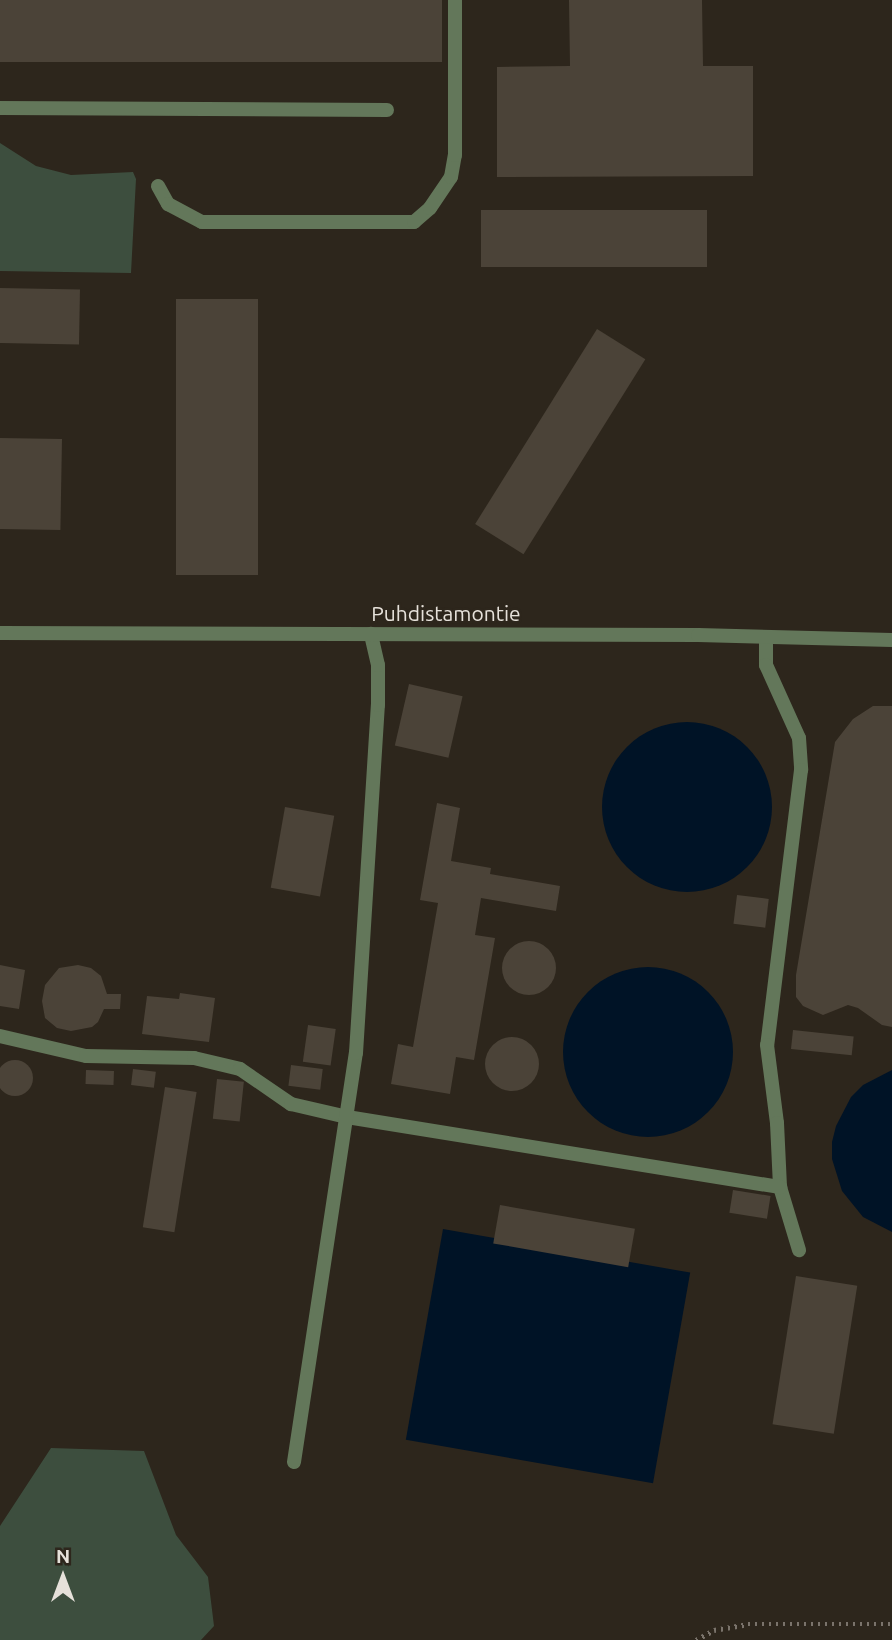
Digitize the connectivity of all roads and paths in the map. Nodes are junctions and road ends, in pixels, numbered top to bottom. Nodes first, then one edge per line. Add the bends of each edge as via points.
1 (455, 0) edge
2 (0, 108) edge
3 (387, 110) dead end
4 (158, 186) dead end
5 (0, 633) edge
6 (371, 634) junction
7 (766, 639) junction
8 (892, 640) edge
9 (0, 1036) edge
10 (346, 1117) junction
11 (780, 1187) junction
12 (799, 1250) dead end
13 (294, 1462) dead end
14 (892, 1624) edge
15 (696, 1640) edge

1 - 4 street via 455,155 450,177 430,208 414,222 202,222 168,204
2 - 3 street
5 - 6 street, Puhdistamontie
6 - 7 street, Puhdistamontie
6 - 10 street via 378,705 356,1053
7 - 8 street, Puhdistamontie
7 - 11 street via 766,664 799,738 801,771 767,1045
9 - 10 street via 86,1056 194,1058 240,1069 291,1104
10 - 11 street
10 - 13 street
11 - 12 street
14 - 15 path via 748,1624 715,1630

